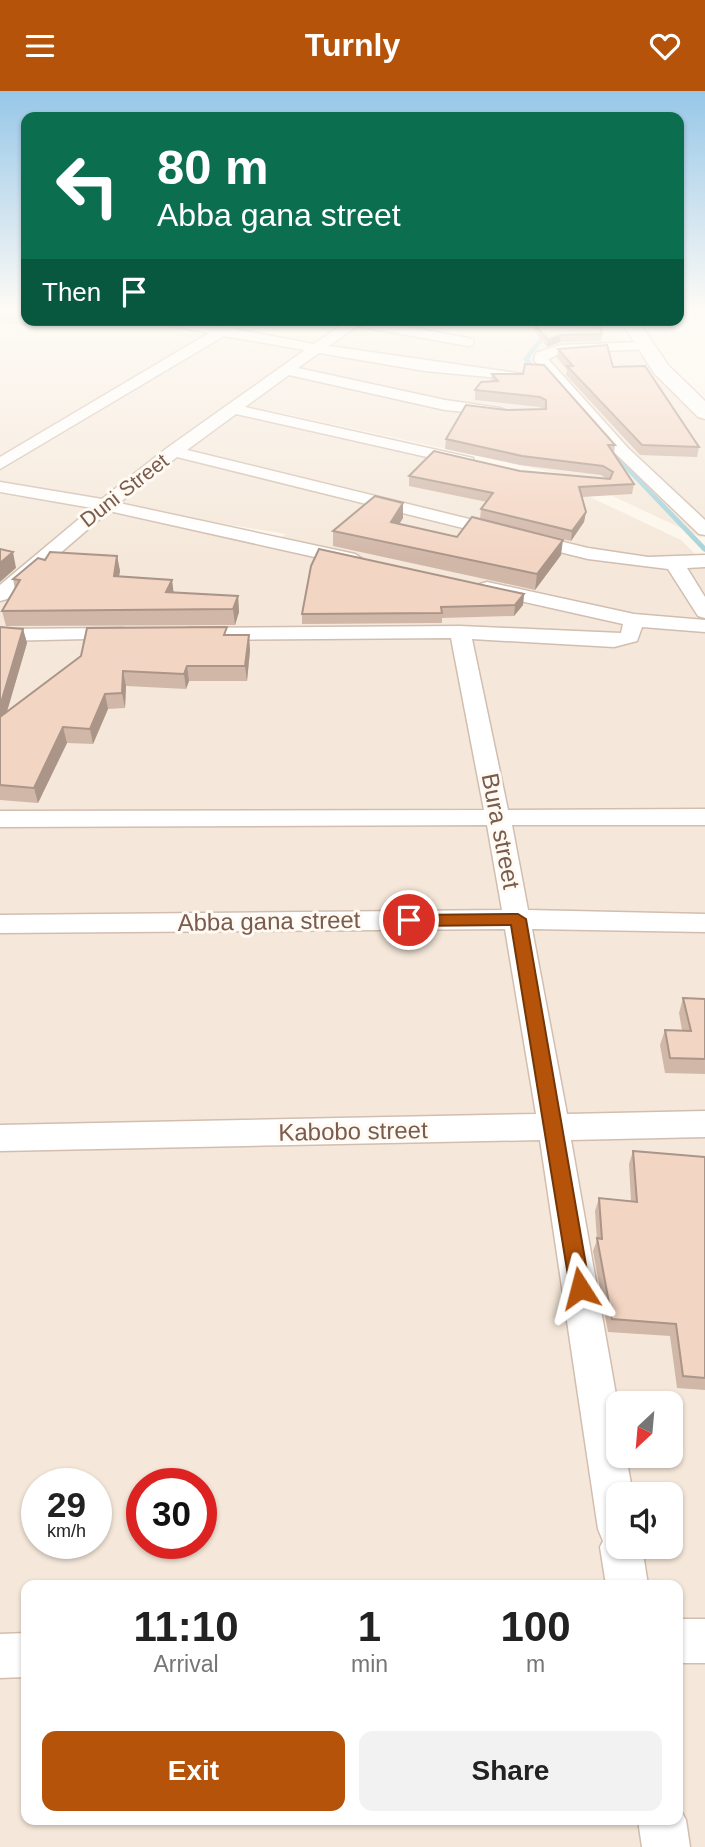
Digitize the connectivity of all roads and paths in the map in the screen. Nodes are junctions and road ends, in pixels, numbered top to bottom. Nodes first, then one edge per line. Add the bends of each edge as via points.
1 (117, 394) edge
2 (254, 394) edge
3 (395, 394) edge
4 (571, 394) edge
5 (686, 394) edge
6 (234, 409) junction
7 (513, 413) edge
8 (705, 413) edge
9 (173, 451) junction
10 (0, 464) edge
11 (479, 464) edge
12 (0, 487) edge
13 (104, 505) junction
14 (705, 530) edge
15 (705, 561) edge
16 (376, 564) edge
17 (676, 566) junction
18 (471, 585) edge
19 (0, 595) edge
20 (705, 612) edge
21 (634, 620) junction
22 (705, 626) edge
23 (460, 632) junction
24 (139, 634) edge
25 (167, 634) edge
26 (0, 635) edge
27 (705, 817) edge
28 (500, 818) junction
29 (0, 819) edge
30 (518, 919) junction
31 (705, 923) edge
32 (0, 924) edge
33 (705, 1123) edge
34 (555, 1127) junction
35 (0, 1138) edge
36 (611, 1482) edge
37 (623, 1559) edge
38 (625, 1580) edge
39 (683, 1641) edge
40 (705, 1641) edge
41 (21, 1655) edge
42 (0, 1656) edge
43 (663, 1825) edge
44 (667, 1847) edge

1 - 10 street
2 - 6 street, Duni Street
3 - 7 street
4 - 14 street via 622,451
5 - 8 main road
6 - 9 street, Duni Street
6 - 11 street
9 - 13 street, Duni Street
9 - 17 street via 555,545
12 - 13 street
13 - 16 street
13 - 19 street, Duni Street
15 - 17 street
17 - 20 street
18 - 21 street
21 - 22 street
21 - 23 street via 631,637 614,641
23 - 25 street
23 - 28 street, Bura street
24 - 26 street
27 - 28 street
28 - 29 street
28 - 30 street, Bura street
30 - 31 street, Abba gana street
30 - 32 street, Abba gana street
30 - 34 street, Bura street
33 - 34 street, Kabobo street
34 - 35 street, Kabobo street
34 - 36 street, Bura street
37 - 38 street
39 - 40 street
41 - 42 street
43 - 44 street

